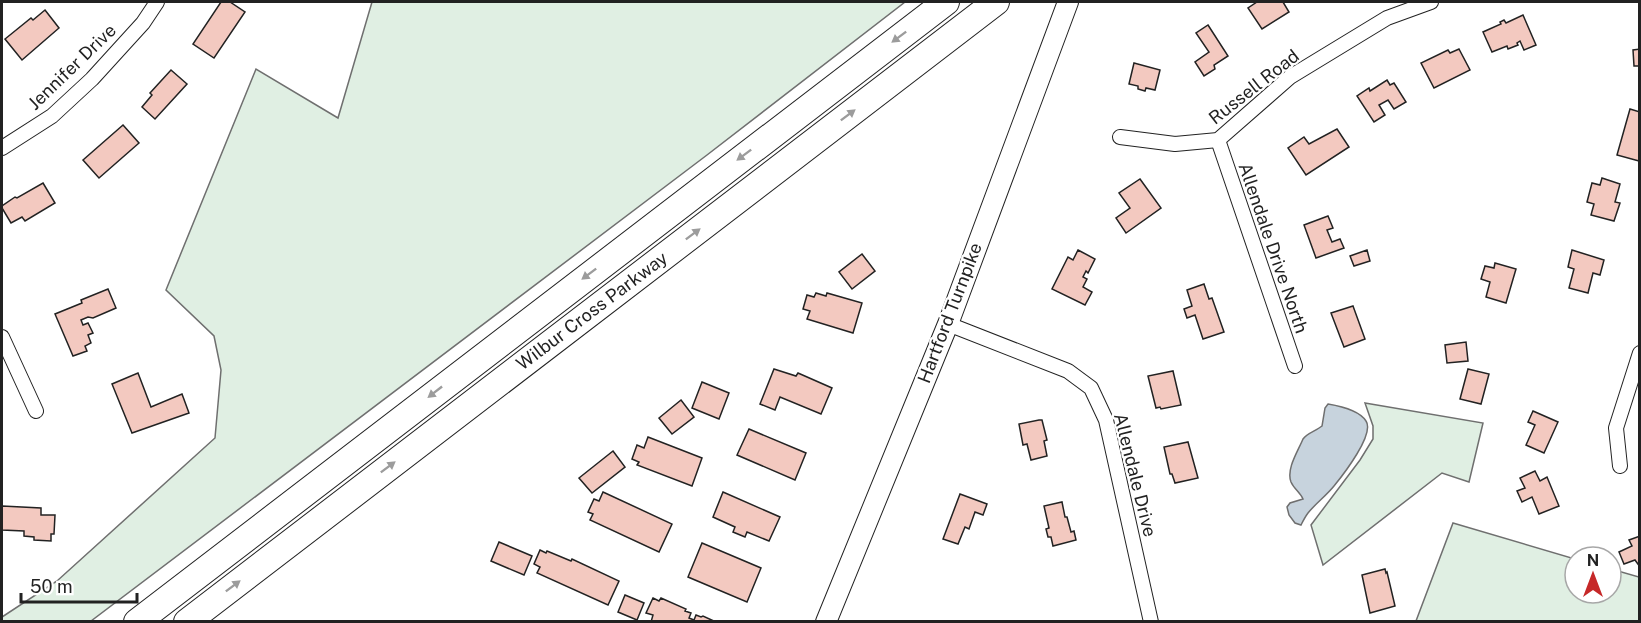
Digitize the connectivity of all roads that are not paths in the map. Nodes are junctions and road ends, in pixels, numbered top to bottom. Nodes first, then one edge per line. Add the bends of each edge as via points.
1 (157, 2) edge
2 (946, 2) edge
3 (996, 2) edge
4 (1431, 2) edge
5 (1066, 7) edge
6 (1120, 137) dead end
7 (1218, 140) junction
8 (2, 148) edge
9 (948, 324) junction
10 (2, 337) edge
11 (1640, 353) edge
12 (1295, 366) dead end
13 (36, 411) dead end
14 (1620, 466) dead end
15 (137, 621) edge
16 (187, 621) edge
17 (826, 621) edge
18 (1151, 621) edge

1 - 8 street, Jennifer Drive via 92,79 52,116
2 -> 15 highway, Wilbur Cross Parkway
16 -> 3 highway, Wilbur Cross Parkway
4 - 7 street, Russell Road via 1387,18 1290,77
5 - 9 main road, Hartford Turnpike
6 - 7 street, Russell Road via 1175,144
7 - 12 street, Allendale Drive North
9 - 17 main road, Hartford Turnpike
9 - 18 street, Allendale Drive via 1068,371 1091,388 1106,420
10 - 13 street
11 - 14 street via 1616,428

